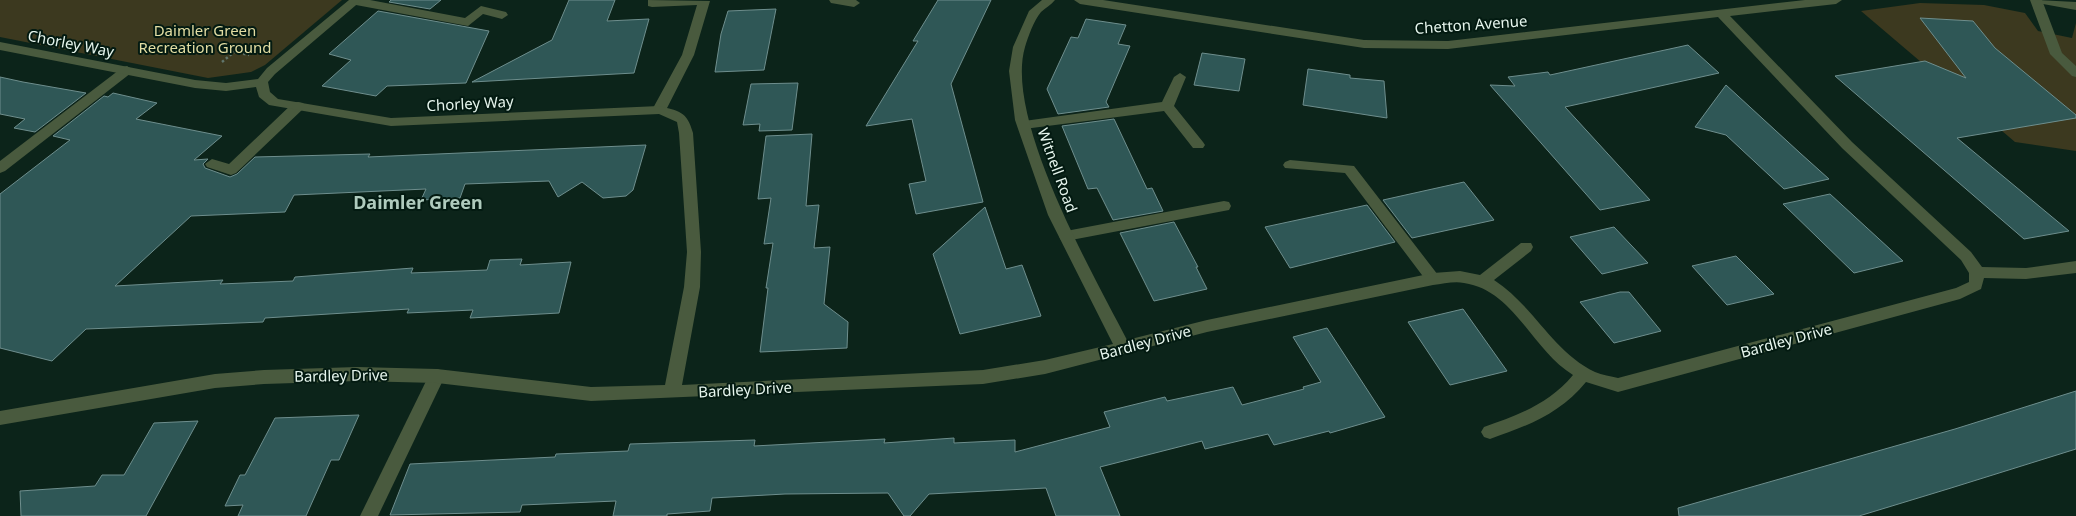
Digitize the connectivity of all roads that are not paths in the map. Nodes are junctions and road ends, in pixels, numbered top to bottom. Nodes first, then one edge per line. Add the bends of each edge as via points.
1 (356, 0) edge
2 (710, 0) edge
3 (835, 0) edge
4 (1048, 0) edge
5 (1080, 0) edge
6 (1836, 0) edge
7 (2036, 0) edge
8 (2042, 0) edge
9 (704, 1) edge
10 (652, 2) dead end
11 (854, 3) dead end
12 (2076, 6) edge
13 (502, 14) dead end
14 (1722, 15) junction
15 (0, 46) edge
16 (127, 70) junction
17 (2076, 73) edge
18 (1180, 77) dead end
19 (262, 82) junction
20 (298, 106) junction
21 (1167, 106) junction
22 (659, 110) junction
23 (1024, 125) junction
24 (1198, 145) dead end
25 (212, 164) dead end
26 (1290, 165) dead end
27 (0, 168) edge
28 (1224, 206) dead end
29 (1066, 236) junction
30 (1526, 248) dead end
31 (2076, 267) edge
32 (1977, 272) junction
33 (1433, 279) junction
34 (1482, 282) junction
35 (1123, 348) junction
36 (1582, 375) junction
37 (438, 376) junction
38 (672, 392) junction
39 (0, 418) edge
40 (1490, 432) dead end
41 (369, 516) edge

1 - 13 street via 468,22 481,10
1 - 19 street
2 - 9 street
3 - 11 street
4 - 23 street, Witnell Road via 1034,12 1019,47 1016,93
5 - 14 street, Chetton Avenue via 1364,44 1448,45
6 - 14 street, Chetton Avenue
7 - 17 street via 2056,54
8 - 12 street
9 - 10 street
9 - 22 street via 688,55
14 - 32 street via 1847,145 1966,256
15 - 16 street, Chorley Way
16 - 19 street, Chorley Way via 226,87
16 - 27 street
18 - 21 street
19 - 20 street, Chorley Way via 264,94 274,102
20 - 22 street, Chorley Way via 391,122
20 - 25 street via 230,170
21 - 23 street
21 - 24 street
22 - 38 street, Chorley Way via 674,114 683,120 685,126 694,252 692,287
23 - 29 street, Witnell Road via 1055,215
26 - 33 street via 1350,169
28 - 29 street
29 - 35 street, Witnell Road
30 - 34 street
31 - 32 street via 2038,274
32 - 36 street, Bardley Drive via 1976,285 1960,293 1618,385
33 - 34 street, Bardley Drive via 1464,277
33 - 35 street, Bardley Drive via 1207,326
34 - 36 street, Bardley Drive via 1511,299 1559,358
35 - 38 street, Bardley Drive via 1045,367 983,377
36 - 40 street via 1558,403 1540,414
37 - 38 street, Bardley Drive via 591,394
37 - 39 street, Bardley Drive via 356,374 215,381
37 - 41 street

